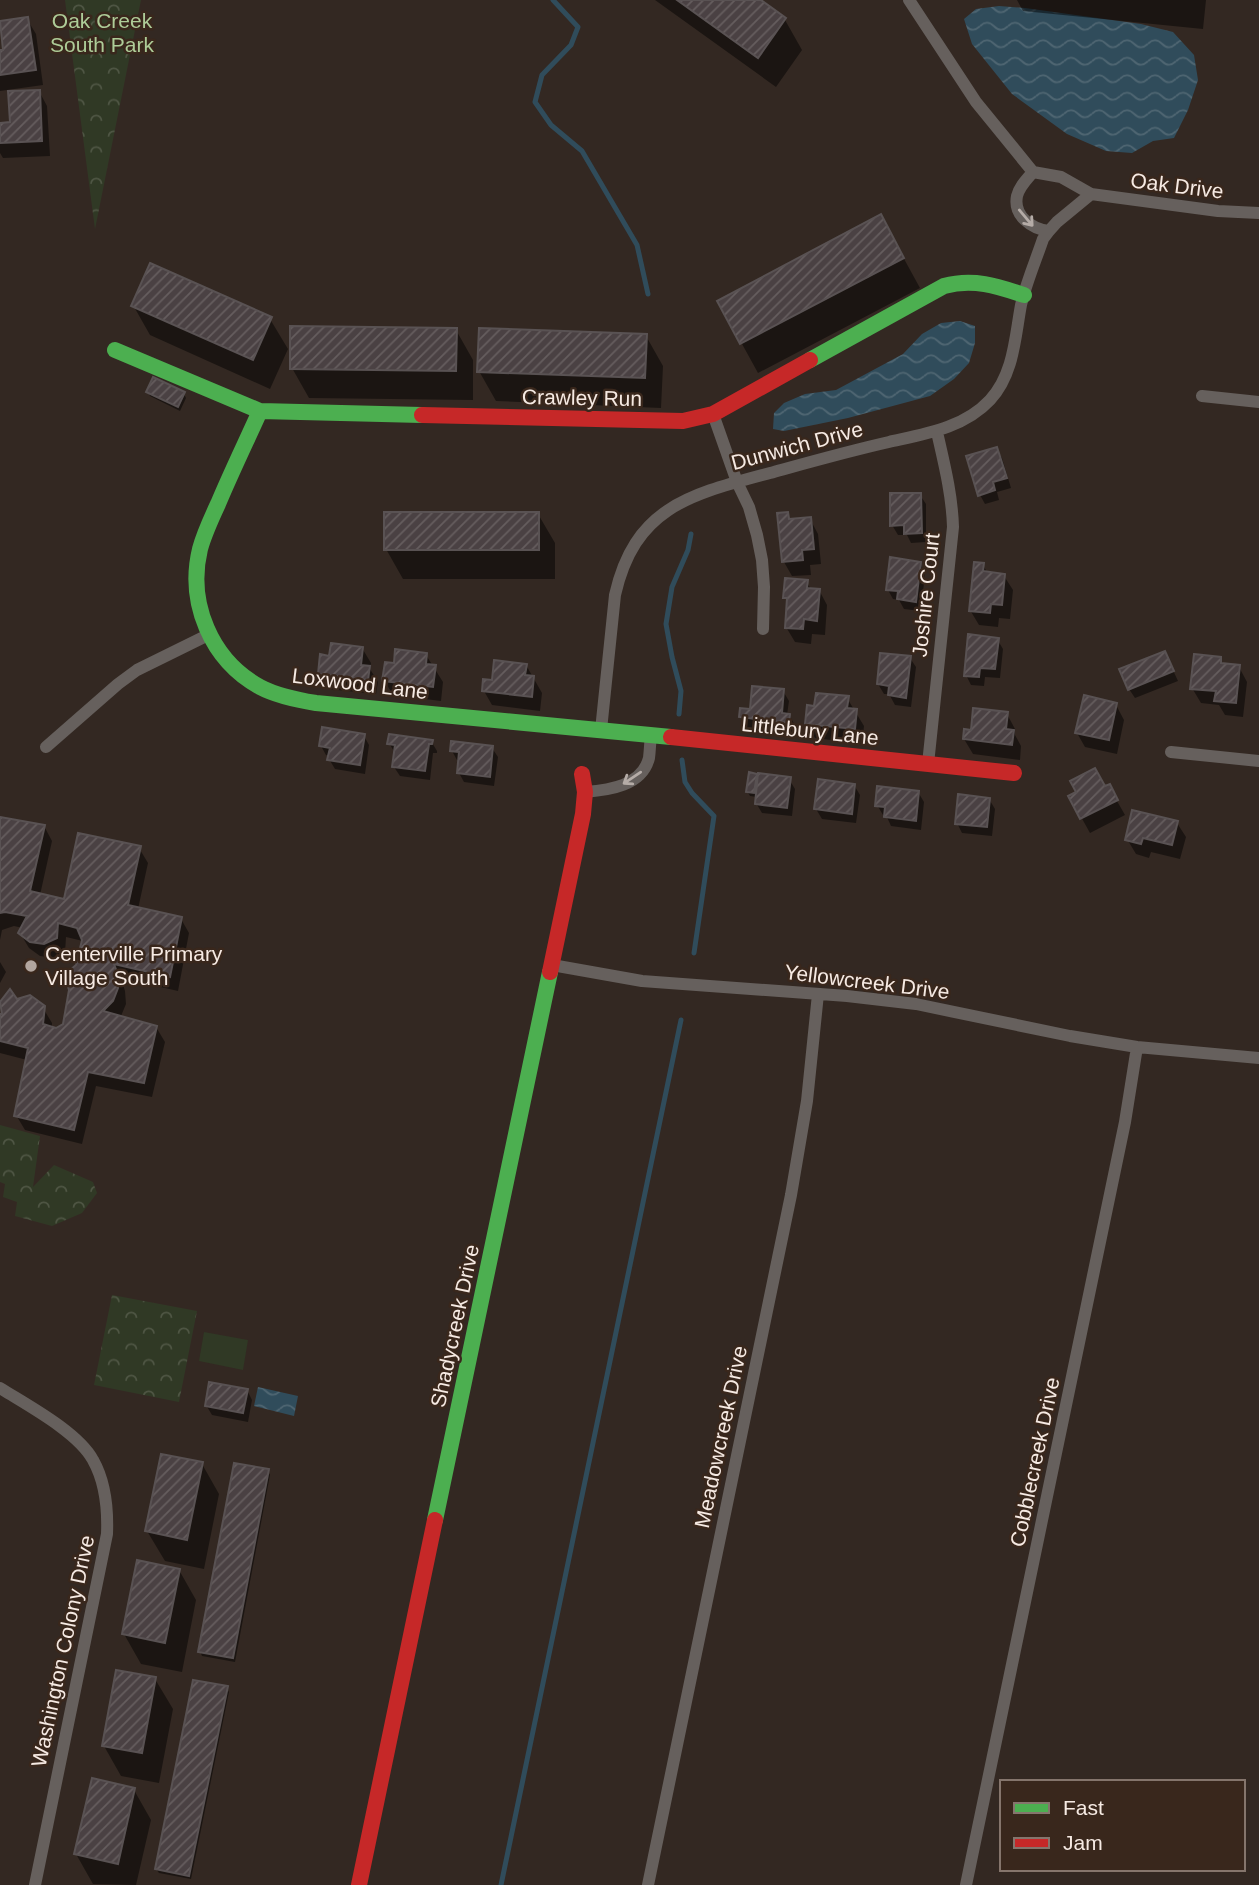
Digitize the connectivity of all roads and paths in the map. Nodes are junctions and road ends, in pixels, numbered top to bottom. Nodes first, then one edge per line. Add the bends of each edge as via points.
1 (909, 0) edge
2 (1033, 172) junction
3 (1091, 194) junction
4 (1259, 213) edge
5 (1049, 231) junction
6 (1024, 295) junction
7 (115, 350) dead end
8 (1202, 396) dead end
9 (1259, 402) edge
10 (260, 411) junction
11 (713, 414) junction
12 (937, 432) junction
13 (737, 482) junction
14 (763, 629) dead end
15 (208, 635) junction
16 (601, 730) junction
17 (651, 735) junction
18 (46, 747) dead end
19 (1171, 752) dead end
20 (1259, 761) edge
21 (928, 764) junction
22 (1014, 773) dead end
23 (582, 775) dead end
24 (584, 792) junction
25 (552, 965) junction
26 (818, 994) junction
27 (1137, 1046) junction
28 (1259, 1058) edge
29 (0, 1388) edge
30 (35, 1885) edge
31 (359, 1885) edge
32 (648, 1885) edge
33 (966, 1885) edge

1 - 2 street via 976,102
2 - 3 street, Oak Drive via 1061,177
2 -> 5 street via 1020,188 1017,206 1027,223
3 - 4 street, Oak Drive
3 - 5 street
5 - 6 street, Dunwich Drive
6 - 11 street, Crawley Run via 970,281 944,286
6 - 12 street, Dunwich Drive via 1002,382 975,413
7 - 10 street, Crawley Run
8 - 9 street
10 - 11 street, Crawley Run via 682,422
10 - 15 street, Loxwood Lane via 200,548 196,589
11 - 13 street
12 - 13 street, Dunwich Drive
12 - 21 street, Joshire Court via 953,505 953,527
13 - 14 street via 749,507 762,560
13 - 16 street, Dunwich Drive via 672,507 654,520 627,556 615,595
15 - 16 street, Loxwood Lane via 240,674 257,686 299,700
15 - 18 street via 137,670
16 - 17 street, Littlebury Lane
17 - 21 street, Littlebury Lane
17 -> 24 street via 649,759 637,777 605,790
19 - 20 street
21 - 22 street, Littlebury Lane
23 - 24 street, Shadycreek Drive
24 - 25 street, Shadycreek Drive
25 - 26 street, Yellowcreek Drive via 642,981
25 - 31 street, Shadycreek Drive
26 - 27 street, Yellowcreek Drive via 916,1004
26 - 32 street, Meadowcreek Drive via 791,1195
27 - 28 street, Yellowcreek Drive
27 - 33 street, Cobblecreek Drive via 1117,1162
29 - 30 street, Washington Colony Drive via 71,1436 88,1453 108,1513

